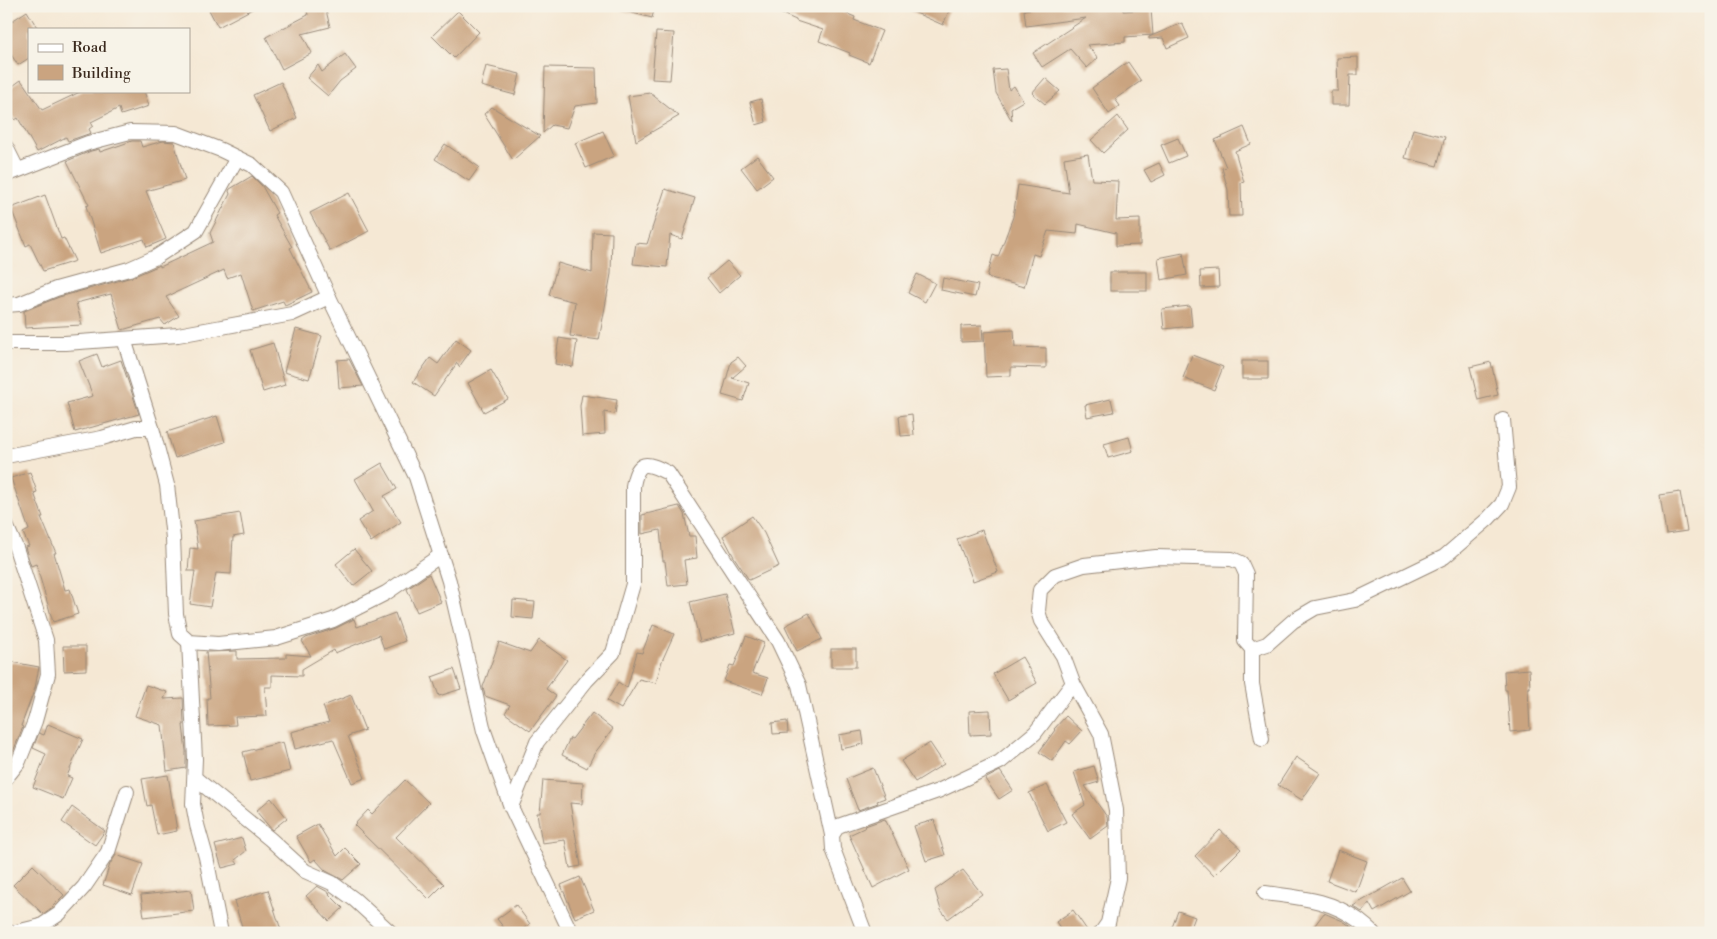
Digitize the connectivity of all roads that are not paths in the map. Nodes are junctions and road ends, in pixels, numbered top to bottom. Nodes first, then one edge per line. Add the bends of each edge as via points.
1 (6, 147) edge
2 (237, 158) junction
3 (12, 172) edge
4 (329, 297) junction
5 (6, 305) edge
6 (124, 338) junction
7 (6, 343) edge
8 (1503, 420) dead end
9 (152, 428) junction
10 (6, 456) edge
11 (6, 525) edge
12 (441, 555) junction
13 (189, 642) junction
14 (1252, 649) junction
15 (1073, 683) junction
16 (1262, 739) dead end
17 (6, 778) edge
18 (196, 779) junction
19 (127, 792) dead end
20 (511, 807) junction
21 (832, 835) junction
22 (1266, 893) dead end
23 (12, 933) edge
24 (221, 933) edge
25 (391, 933) edge
26 (571, 933) edge
27 (865, 933) edge
28 (1102, 933) edge
29 (1373, 933) edge

1 - 3 street
2 - 3 street via 176,133 130,132 88,143
2 - 4 street via 252,165 281,192
2 - 5 street via 196,231 156,257 19,304
4 - 6 street via 292,314 260,321 178,334
4 - 12 street via 416,477
6 - 7 street
6 - 9 street
8 - 14 street via 1509,487 1502,504 1488,519 1444,556 1355,600 1315,608 1293,620 1267,644
9 - 10 street via 136,428 102,438
9 - 13 street via 167,485 176,614 180,634
11 - 17 street via 46,640 48,674 35,721 18,763
12 - 13 street via 386,593 333,620 276,638 218,644
12 - 20 street via 484,731
13 - 18 street
14 - 15 street via 1245,642 1246,574 1241,563 1232,559 1156,557 1084,564 1055,575 1040,590 1038,611 1063,656
14 - 16 street via 1252,684
15 - 21 street via 1035,733 1000,762 938,791 838,826
15 - 28 street via 1101,734 1116,810 1118,878 1108,923
18 - 24 street via 194,811
18 - 25 street via 305,871 355,900
19 - 23 street via 108,852 84,887 59,914 41,926
20 - 21 street via 537,742 586,680 613,653 633,584 633,486 636,472 651,465 668,473 778,641 799,685
20 - 26 street
21 - 27 street via 833,849
22 - 29 street via 1332,905

